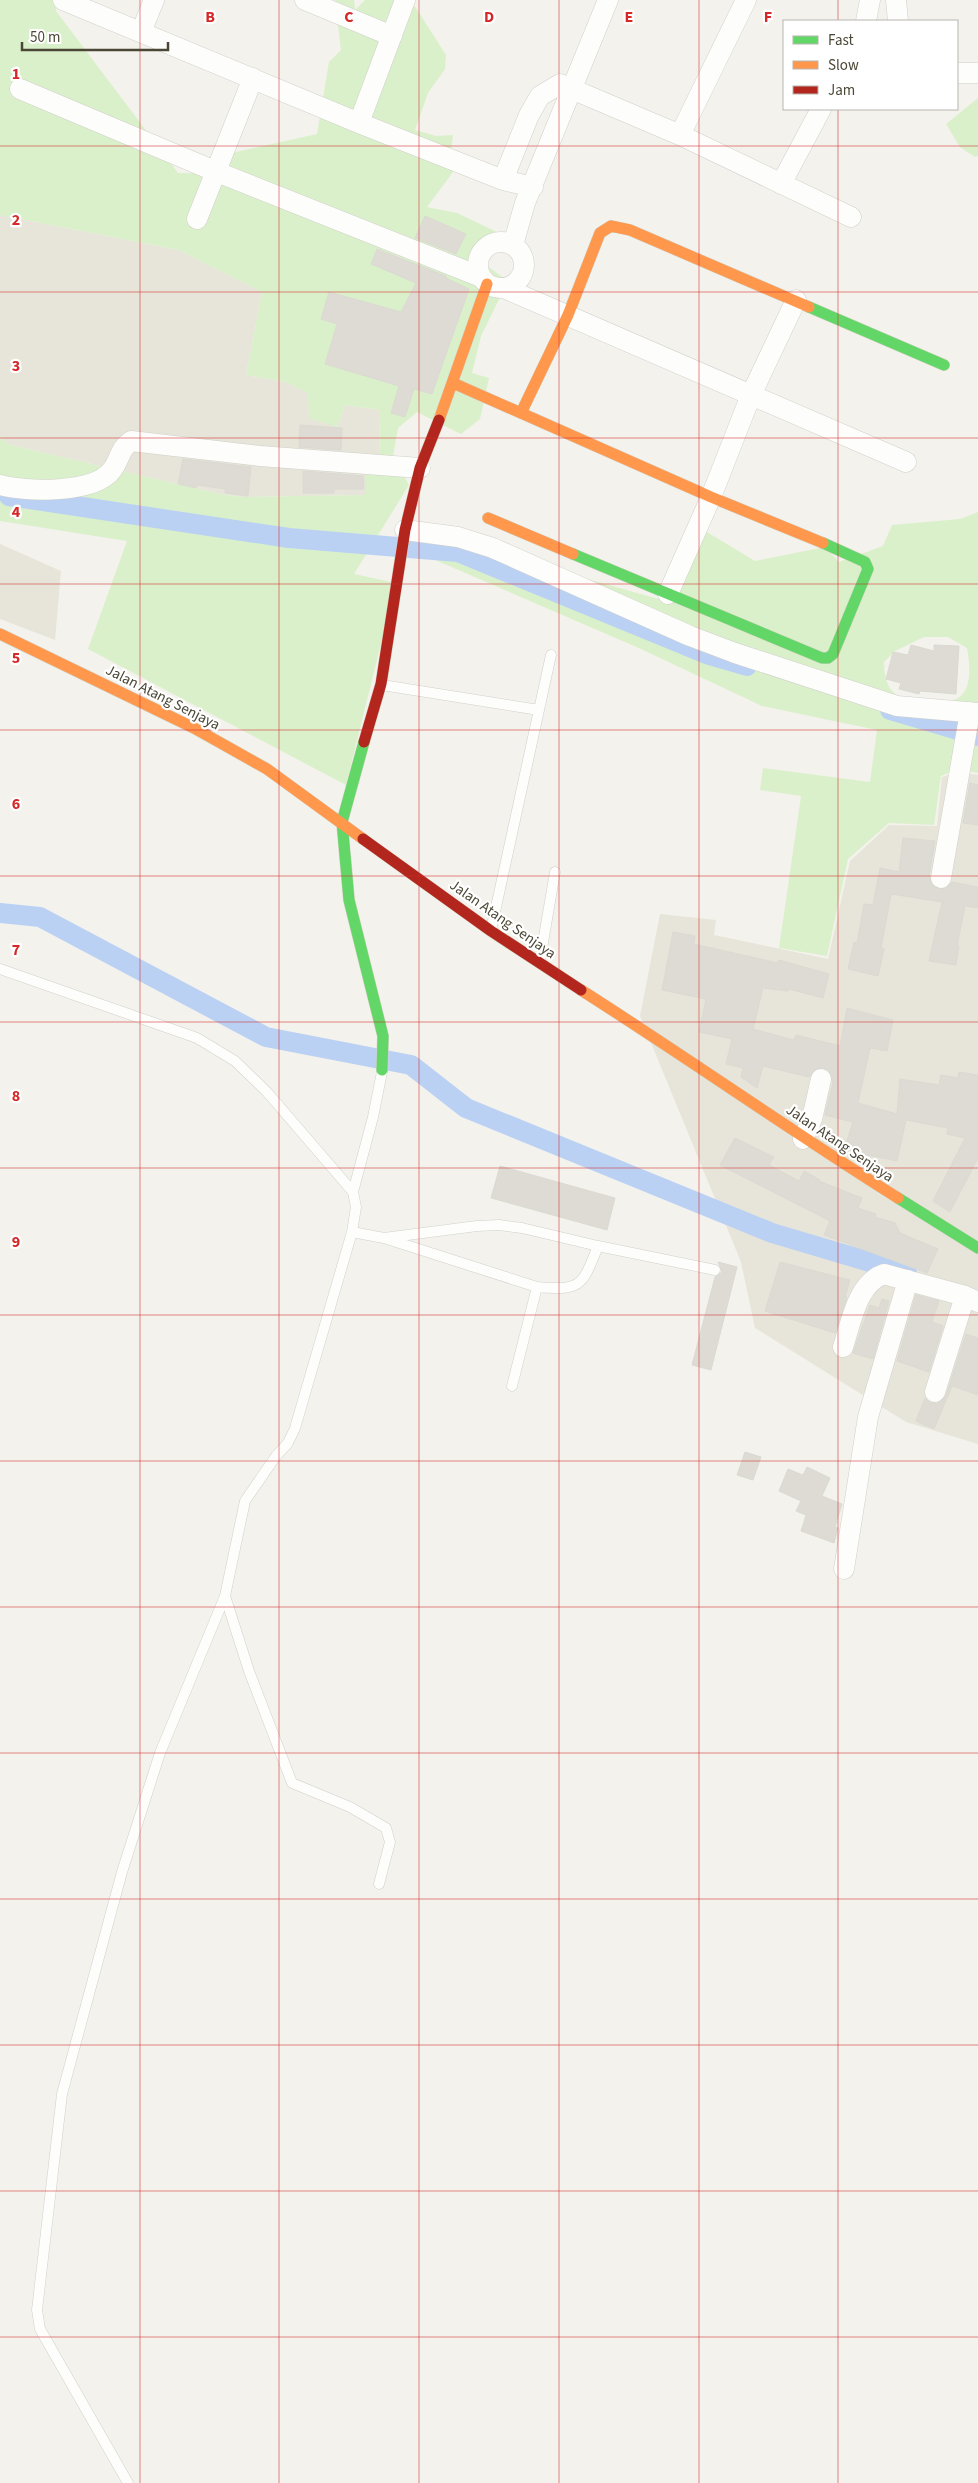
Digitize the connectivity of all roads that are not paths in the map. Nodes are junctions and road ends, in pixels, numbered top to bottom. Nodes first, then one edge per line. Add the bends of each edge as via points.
1 (63, 0) edge
2 (154, 0) edge
3 (305, 0) edge
4 (405, 0) edge
5 (608, 0) edge
6 (746, 0) edge
7 (870, 0) edge
8 (896, 0) edge
9 (866, 20) edge
10 (898, 20) edge
11 (141, 32) junction
12 (392, 36) junction
13 (958, 73) edge
14 (978, 73) edge
15 (253, 78) junction
16 (570, 88) junction
17 (20, 89) dead end
18 (820, 110) edge
19 (359, 123) junction
20 (680, 135) junction
21 (217, 172) junction
22 (503, 180) junction
23 (781, 184) junction
24 (533, 187) junction
25 (851, 217) dead end
26 (197, 220) dead end
27 (513, 245) junction
28 (491, 283) junction
29 (796, 300) junction
30 (568, 315) junction
31 (944, 364) dead end
32 (453, 383) junction
33 (751, 395) junction
34 (521, 413) junction
35 (906, 462) dead end
36 (420, 468) junction
37 (0, 485) edge
38 (711, 497) junction
39 (488, 518) dead end
40 (405, 534) junction
41 (668, 594) junction
42 (0, 634) edge
43 (551, 655) dead end
44 (381, 684) junction
45 (539, 710) junction
46 (973, 715) edge
47 (342, 822) junction
48 (555, 872) dead end
49 (941, 878) dead end
50 (491, 931) junction
51 (540, 963) junction
52 (0, 969) edge
53 (382, 1070) joint
54 (821, 1078) dead end
55 (803, 1139) junction
56 (353, 1192) junction
57 (352, 1232) junction
58 (384, 1238) junction
59 (598, 1246) junction
60 (978, 1248) edge
61 (715, 1270) dead end
62 (908, 1280) junction
63 (537, 1287) junction
64 (972, 1300) edge
65 (843, 1347) dead end
66 (512, 1386) dead end
67 (935, 1392) dead end
68 (844, 1570) dead end
69 (225, 1596) junction
70 (379, 1884) dead end
71 (128, 2483) edge

1 - 11 street
2 - 11 street
3 - 12 street
4 - 12 street
5 - 16 street
6 - 20 street
7 - 9 street
8 - 10 street
11 - 15 street
12 - 19 street
13 - 14 street
15 - 19 street
15 - 21 street
16 - 20 street
16 - 22 street via 560,84 540,96
16 - 24 street
17 - 21 street
18 - 23 street
19 - 22 street
20 - 23 street
21 - 26 street
21 - 28 street
22 - 24 street
23 - 25 street
24 - 27 street
27 - 28 street via 521,254 523,272 518,281
27 - 28 street via 498,242 482,251 478,268
28 - 30 street
28 - 32 street
29 - 30 street via 630,230 611,226 600,233
29 - 31 street
29 - 33 street
30 - 33 street
30 - 34 street
32 - 34 street
32 - 36 street
33 - 35 street
33 - 38 street
34 - 38 street
36 - 37 street via 260,456 131,441 124,445 112,470 97,480 34,491
36 - 40 street
38 - 41 street
38 - 41 street via 798,531 865,562 868,568 866,576 833,654 822,658
39 - 41 street
40 - 44 street
40 - 46 street via 458,538 493,548 712,645 867,696 901,706
42 - 47 street, Jalan Atang Senjaya via 194,728 267,769
43 - 45 lane
44 - 45 lane
44 - 47 street
45 - 50 lane
46 - 49 street via 965,741
47 - 50 street, Jalan Atang Senjaya
47 - 53 street via 349,900 383,1044
48 - 51 lane
50 - 51 street, Jalan Atang Senjaya
51 - 55 street, Jalan Atang Senjaya via 675,1050
52 - 56 lane via 197,1038 235,1061 267,1092
53 - 56 lane
54 - 55 street via 812,1119
55 - 60 street, Jalan Atang Senjaya
56 - 57 lane via 356,1207
57 - 58 lane
57 - 69 lane via 296,1428 245,1501
58 - 59 lane via 499,1225
58 - 63 lane
59 - 61 lane
59 - 63 lane via 586,1276 575,1286 562,1289
62 - 64 street
62 - 65 street via 884,1274 865,1288
62 - 68 street via 868,1417
63 - 66 lane
64 - 67 street
69 - 70 lane via 249,1671 292,1783 386,1828 390,1842
69 - 71 lane via 160,1753 122,1872 62,2094 37,2310 40,2329

